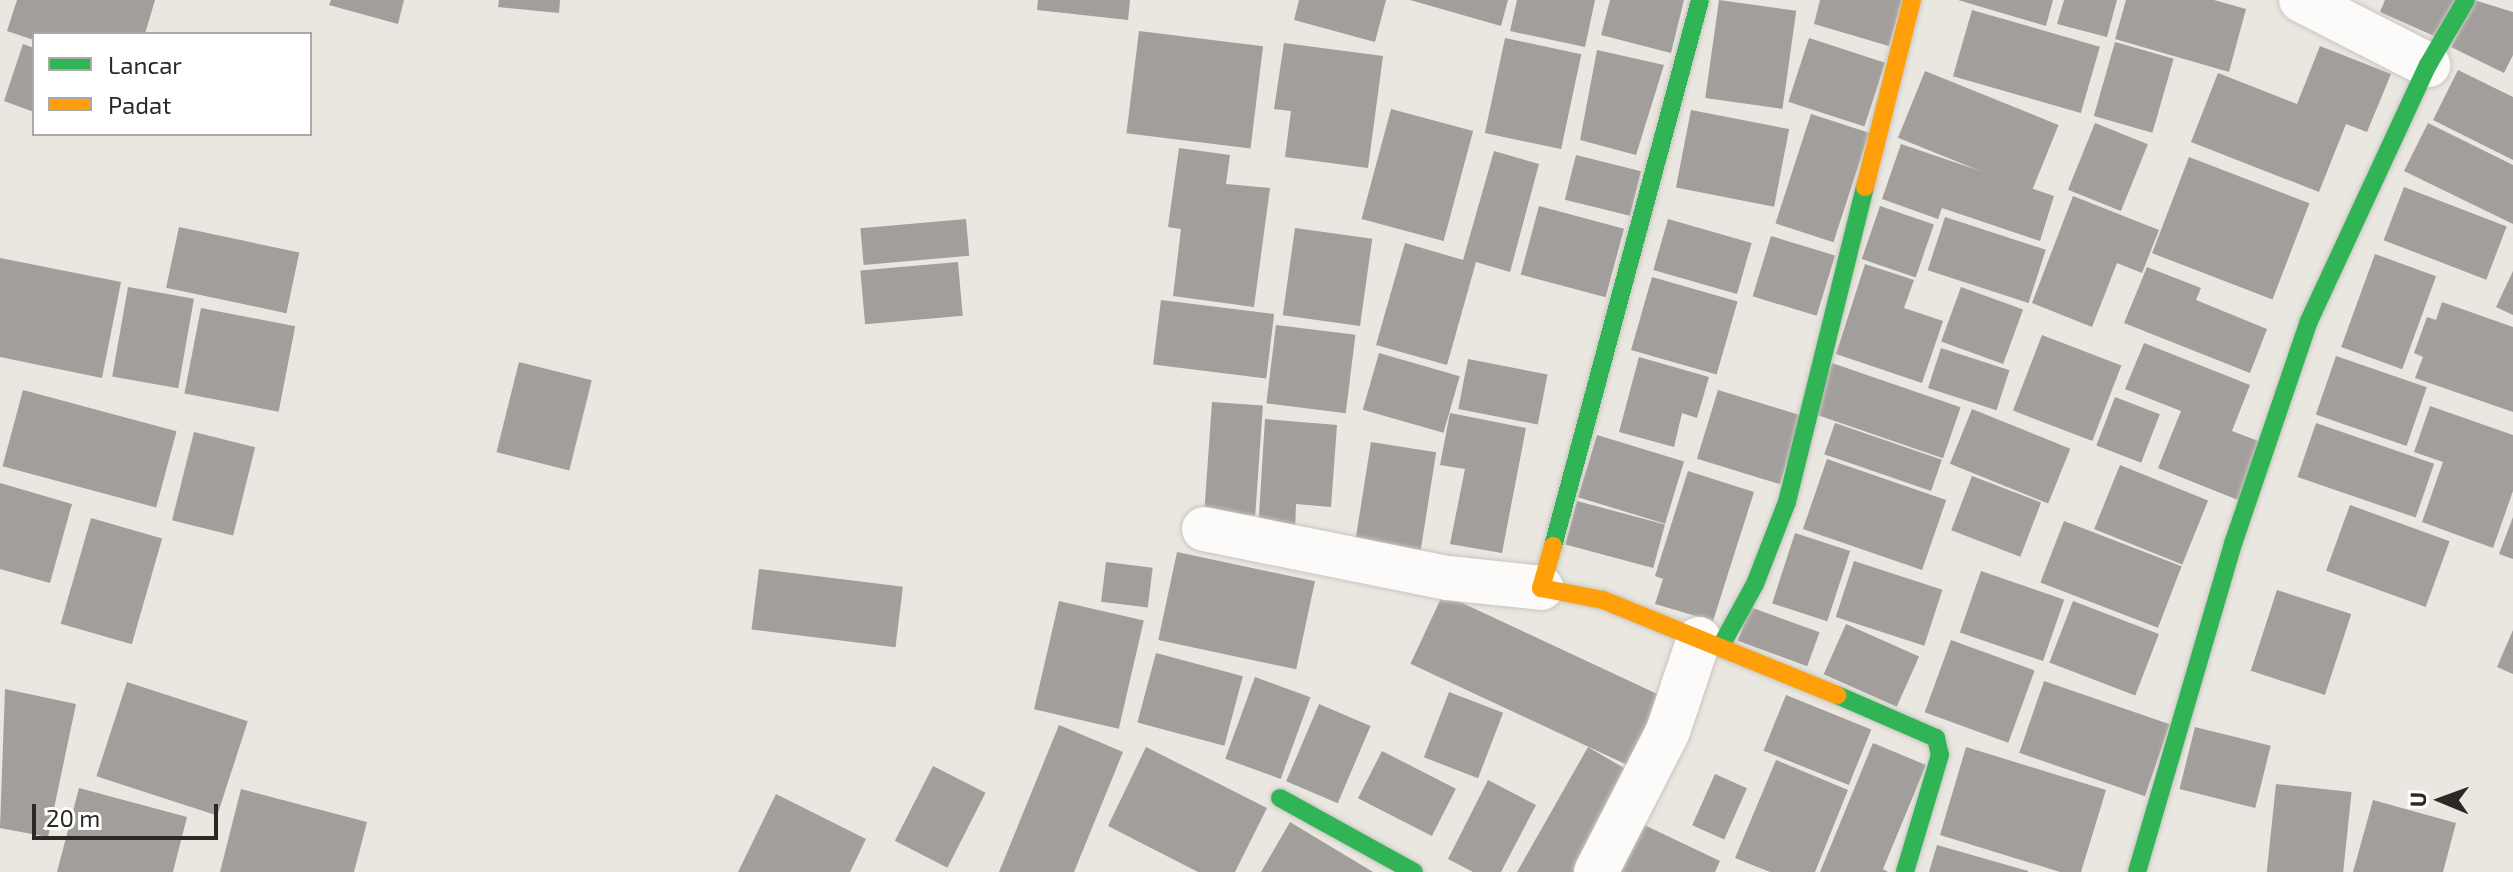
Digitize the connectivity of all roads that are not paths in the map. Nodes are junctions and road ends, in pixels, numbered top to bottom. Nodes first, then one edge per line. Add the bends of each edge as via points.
1 (1700, 0) edge
2 (1912, 0) edge
3 (2301, 0) edge
4 (2466, 0) edge
5 (2428, 65) junction
6 (1204, 529) dead end
7 (1541, 588) junction
8 (1710, 642) junction
9 (1280, 798) dead end
10 (1414, 872) edge
11 (1596, 872) edge
12 (1905, 872) edge
13 (2137, 872) edge

1 - 7 street via 1601,384
2 - 8 street via 1787,502 1755,584
3 - 5 street
4 - 5 street
5 - 13 street via 2309,321 2234,541
6 - 7 street via 1448,578
7 - 8 street via 1603,600
8 - 11 street
8 - 12 street via 1936,738 1940,755
9 - 10 street

